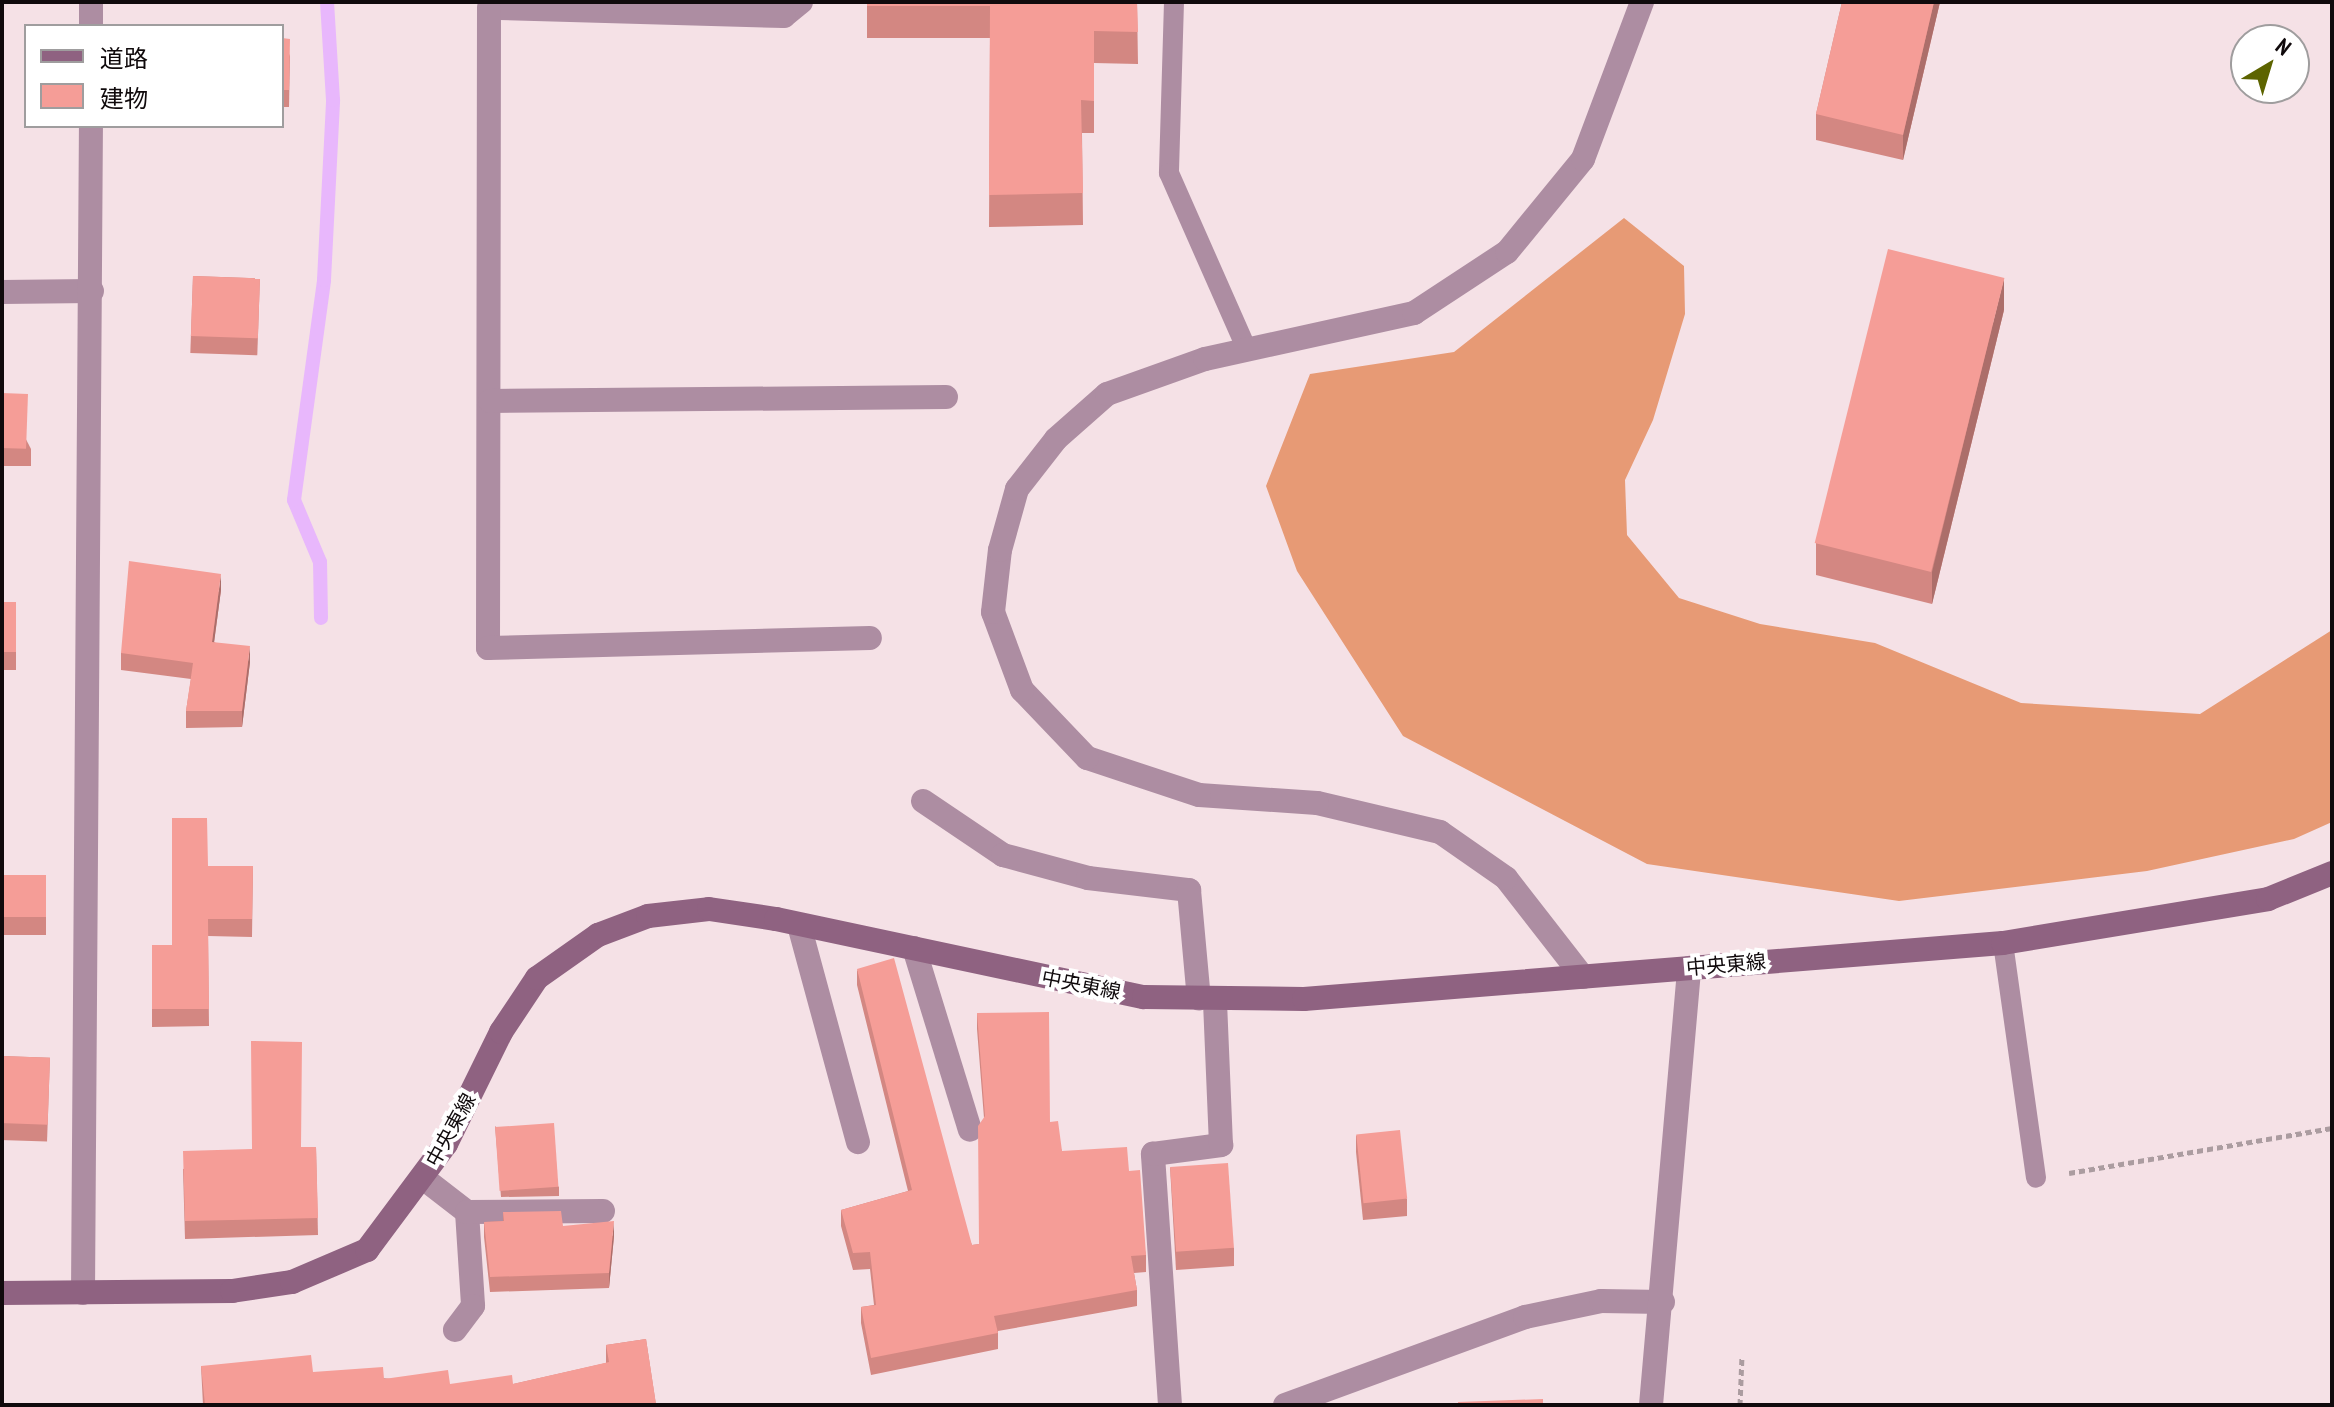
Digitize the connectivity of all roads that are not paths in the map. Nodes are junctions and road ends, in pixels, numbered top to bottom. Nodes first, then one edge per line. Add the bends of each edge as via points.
1 (91, 2) edge
2 (801, 2) edge
3 (1174, 2) edge
4 (1642, 2) edge
5 (91, 24) edge
6 (91, 128) edge
7 (92, 291) junction
8 (2, 292) edge
9 (1247, 350) junction
10 (946, 397) dead end
11 (490, 401) junction
12 (870, 638) dead end
13 (923, 801) dead end
14 (2332, 873) edge
15 (799, 925) junction
16 (2003, 943) junction
17 (914, 948) junction
18 (1689, 968) junction
19 (1583, 977) junction
20 (1207, 1000) junction
21 (970, 1130) dead end
22 (858, 1142) dead end
23 (423, 1178) junction
24 (2036, 1178) dead end
25 (603, 1211) dead end
26 (467, 1212) junction
27 (2, 1293) edge
28 (83, 1293) junction
29 (1663, 1302) junction
30 (455, 1330) dead end
31 (1170, 1405) edge
32 (1285, 1405) edge
33 (1651, 1405) edge

1 - 5 street
2 - 11 street via 784,16 489,8
3 - 9 lane via 1169,173
4 - 9 street via 1583,159 1507,252 1414,313
6 - 7 street
7 - 8 street
7 - 28 street
9 - 19 street via 1107,394 1056,439 1017,489 993,612 1022,690 1087,758 1140,781 1199,795 1317,803 1440,832 1506,878
10 - 11 street
11 - 12 street via 488,648
13 - 20 street via 1003,855 1088,878 1189,890
14 - 16 main road, 中央東線 via 2268,899
15 - 17 main road, 中央東線
15 - 22 street
15 - 23 main road, 中央東線 via 709,909 648,916 598,935 537,978
16 - 18 main road, 中央東線
16 - 24 lane
17 - 20 main road, 中央東線 via 1144,997
17 - 21 street
18 - 19 main road, 中央東線
18 - 29 street
19 - 20 main road, 中央東線
20 - 31 street via 1221,1145 1153,1154
23 - 26 street
23 - 28 main road, 中央東線 via 367,1250 318,1273 232,1291
25 - 26 street
26 - 30 street via 473,1306
27 - 28 main road, 中央東線
29 - 32 street via 1601,1301 1525,1317
29 - 33 street

